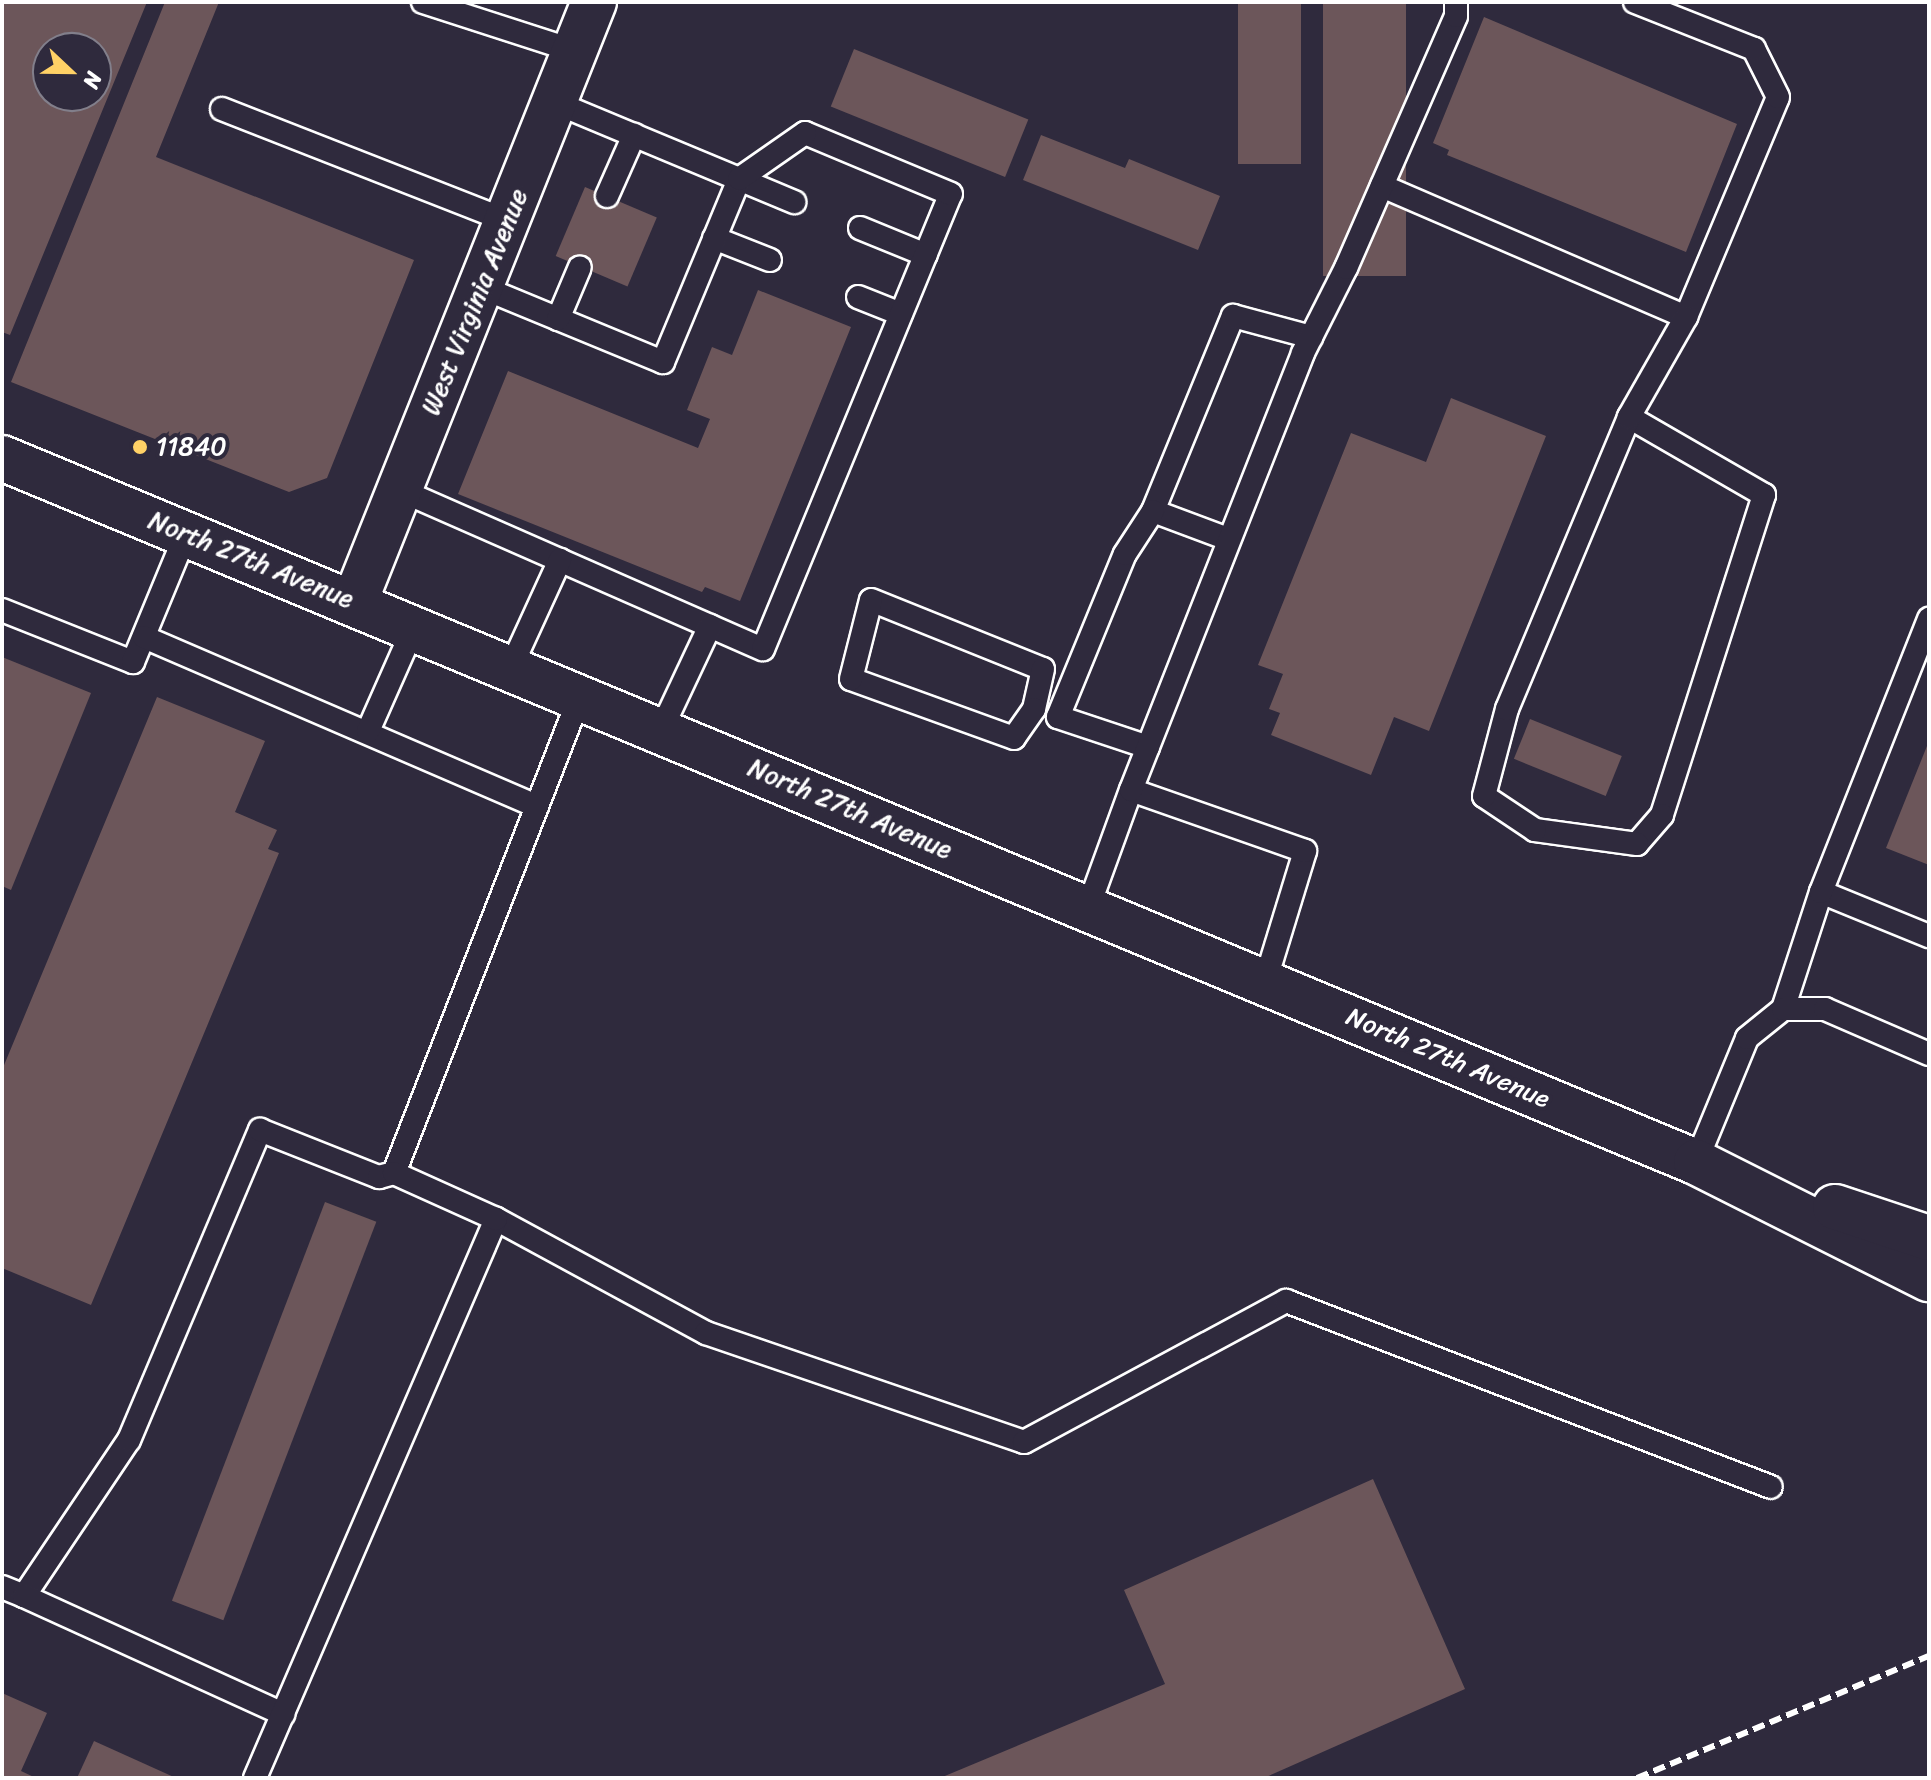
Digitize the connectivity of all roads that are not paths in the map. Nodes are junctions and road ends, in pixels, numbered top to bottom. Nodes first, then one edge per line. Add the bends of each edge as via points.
1 (423, 2) edge
2 (594, 2) edge
3 (1456, 2) edge
4 (1635, 2) edge
5 (575, 51) junction
6 (554, 102) junction
7 (222, 109) dead end
8 (634, 135) junction
9 (739, 179) junction
10 (1382, 186) junction
11 (607, 196) dead end
12 (794, 202) dead end
13 (508, 221) junction
14 (860, 228) dead end
15 (714, 238) junction
16 (926, 255) junction
17 (770, 260) dead end
18 (580, 267) dead end
19 (481, 287) junction
20 (858, 297) dead end
21 (901, 314) junction
22 (1686, 317) junction
23 (558, 319) junction
24 (1311, 337) junction
25 (1629, 417) junction
26 (2, 458) edge
27 (400, 490) junction
28 (1153, 511) junction
29 (186, 534) junction
30 (1228, 539) junction
31 (560, 560) junction
32 (355, 601) junction
33 (2, 610) edge
34 (1929, 619) edge
35 (710, 626) junction
36 (414, 627) junction
37 (144, 637) junction
38 (511, 667) junction
39 (580, 696) junction
40 (1034, 709) junction
41 (1058, 717) junction
42 (661, 730) junction
43 (368, 731) junction
44 (1148, 747) junction
45 (1131, 790) junction
46 (537, 806) junction
47 (1821, 892) junction
48 (1088, 908) junction
49 (1929, 936) edge
50 (1265, 982) junction
51 (1783, 1009) junction
52 (1929, 1054) edge
53 (1696, 1162) junction
54 (394, 1173) junction
55 (496, 1219) junction
56 (1929, 1238) edge
57 (1929, 1279) edge
58 (1771, 1487) dead end
59 (2, 1587) edge
60 (24, 1596) junction
61 (283, 1714) junction
62 (255, 1778) edge

1 - 5 lane
2 - 5 main road, West Virginia Avenue
3 - 10 lane via 1456,16
4 - 22 lane via 1754,49 1778,97
5 - 6 main road, West Virginia Avenue
6 - 8 lane
6 - 13 main road, West Virginia Avenue
7 - 13 lane
8 - 9 lane
8 - 11 lane
9 - 12 lane
9 - 15 lane
9 - 16 lane via 805,133 951,194
10 - 22 lane
10 - 24 lane
13 - 19 main road, West Virginia Avenue
14 - 16 lane
15 - 17 lane
15 - 23 lane via 663,362
16 - 21 lane
18 - 23 lane
19 - 23 lane
19 - 27 main road, West Virginia Avenue
20 - 21 lane
21 - 35 lane via 763,649
22 - 25 lane
24 - 28 lane via 1233,316
24 - 30 lane
25 - 25 lane via 1507,709 1484,796 1535,830 1637,844 1662,815 1764,495
26 - 29 main road, North 27th Avenue
27 - 31 lane
27 - 32 main road, West Virginia Avenue
28 - 30 lane
28 - 41 lane via 1125,554
29 - 32 main road, North 27th Avenue
29 - 37 lane
30 - 44 lane
31 - 35 lane
31 - 38 lane
32 - 36 main road, North 27th Avenue
33 - 37 lane via 133,662
34 - 47 lane
35 - 42 lane
36 - 38 main road, North 27th Avenue
36 - 43 lane
37 - 43 lane
38 - 39 main road, North 27th Avenue
39 - 42 main road, North 27th Avenue
39 - 46 lane
40 - 40 lane via 1043,669 871,600 851,679 1014,738
40 - 41 lane
41 - 44 lane
42 - 48 main road, North 27th Avenue
43 - 46 lane
44 - 45 lane
45 - 48 lane
45 - 50 lane via 1305,851
46 - 54 lane
47 - 49 lane
47 - 51 lane
48 - 50 main road, North 27th Avenue
50 - 53 main road, North 27th Avenue
51 - 52 lane via 1825,1009
51 - 53 lane via 1747,1038
53 - 56 main road, North 27th Avenue
53 - 57 main road, North 27th Avenue
54 - 55 lane
54 - 60 lane via 379,1177 260,1130 129,1440
55 - 58 lane via 706,1333 1024,1442 1286,1301
55 - 61 lane
59 - 60 lane
60 - 61 lane
61 - 62 lane

